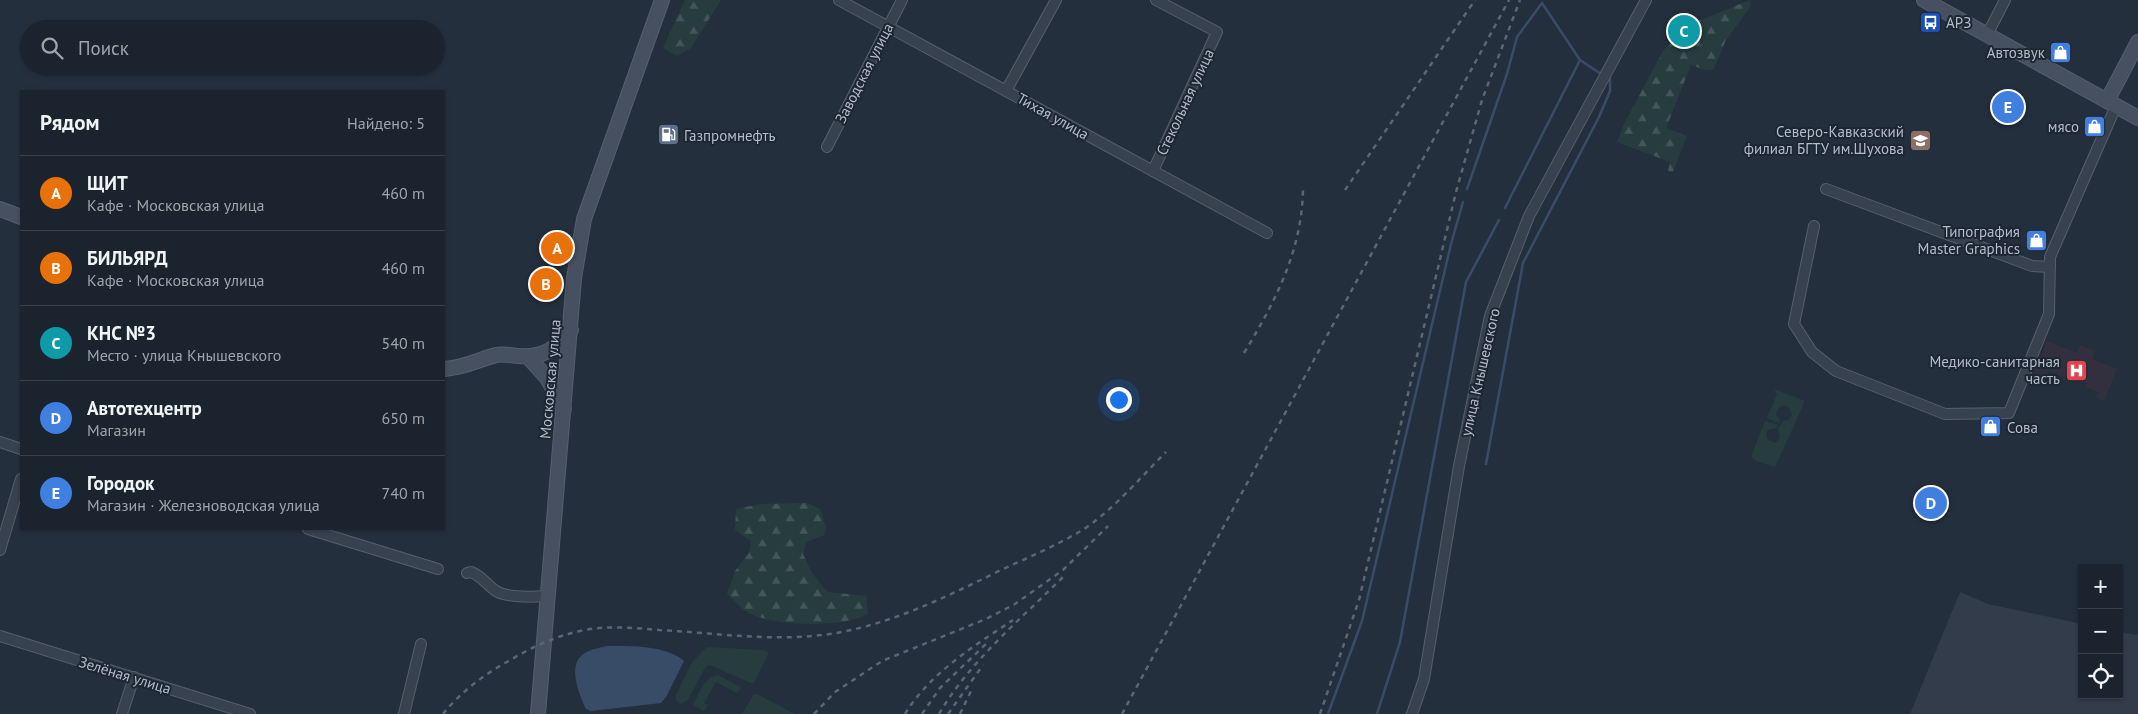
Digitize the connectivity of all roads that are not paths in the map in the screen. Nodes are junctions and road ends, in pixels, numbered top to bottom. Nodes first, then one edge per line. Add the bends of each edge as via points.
1 (662, 0) edge
2 (839, 0) edge
3 (902, 0) edge
4 (1056, 0) edge
5 (1156, 0) edge
6 (1646, 0) edge
7 (1924, 0) edge
8 (2005, 0) edge
9 (887, 26) junction
10 (1987, 35) junction
11 (2138, 42) edge
12 (1006, 91) junction
13 (2112, 103) junction
14 (2138, 118) edge
15 (827, 147) dead end
16 (1153, 171) junction
17 (1826, 189) dead end
18 (0, 209) edge
19 (20, 217) edge
20 (1814, 226) dead end
21 (1267, 233) dead end
22 (2050, 267) junction
23 (571, 330) junction
24 (528, 357) junction
25 (445, 369) edge
26 (568, 376) junction
27 (547, 378) junction
28 (564, 409) junction
29 (0, 442) edge
30 (20, 449) edge
31 (20, 482) edge
32 (311, 530) edge
33 (0, 550) edge
34 (438, 569) dead end
35 (467, 574) dead end
36 (547, 596) junction
37 (0, 636) edge
38 (422, 644) dead end
39 (134, 677) junction
40 (236, 712) edge
41 (122, 714) edge
42 (250, 714) edge
43 (404, 714) edge
44 (538, 714) edge
45 (1412, 714) edge

1 - 23 street, Московская улица via 584,219 574,278
2 - 9 street, Тихая улица
3 - 9 street, Заводская улица
4 - 12 street
5 - 16 street, Стекольная улица via 1217,32
6 - 45 street, улица Кнышевского via 1529,216 1490,316 1459,466 1424,679
7 - 10 street
8 - 10 street
9 - 12 street, Тихая улица
9 - 15 street, Заводская улица
10 - 13 street
11 - 13 street
12 - 16 street, Тихая улица
13 - 14 street
13 - 22 street via 2050,257
16 - 21 street, Тихая улица
17 - 22 street via 2032,266
18 - 19 street
20 - 22 street via 1794,324 1812,352 1836,371 1945,414 2009,412 2048,314
23 - 24 street via 545,354
23 - 26 street, Московская улица
24 - 25 street via 498,355 475,364
24 - 27 street
26 - 27 street via 552,381
26 - 28 street, Московская улица
27 - 28 street
28 - 36 street, Московская улица
29 - 30 street
31 - 33 street
32 - 34 street
35 - 36 street via 478,575 497,592 522,597
36 - 44 street, Московская улица
37 - 39 street, Зелёная улица
38 - 43 street
39 - 40 street, Зелёная улица
39 - 41 street
40 - 42 street, Зелёная улица

